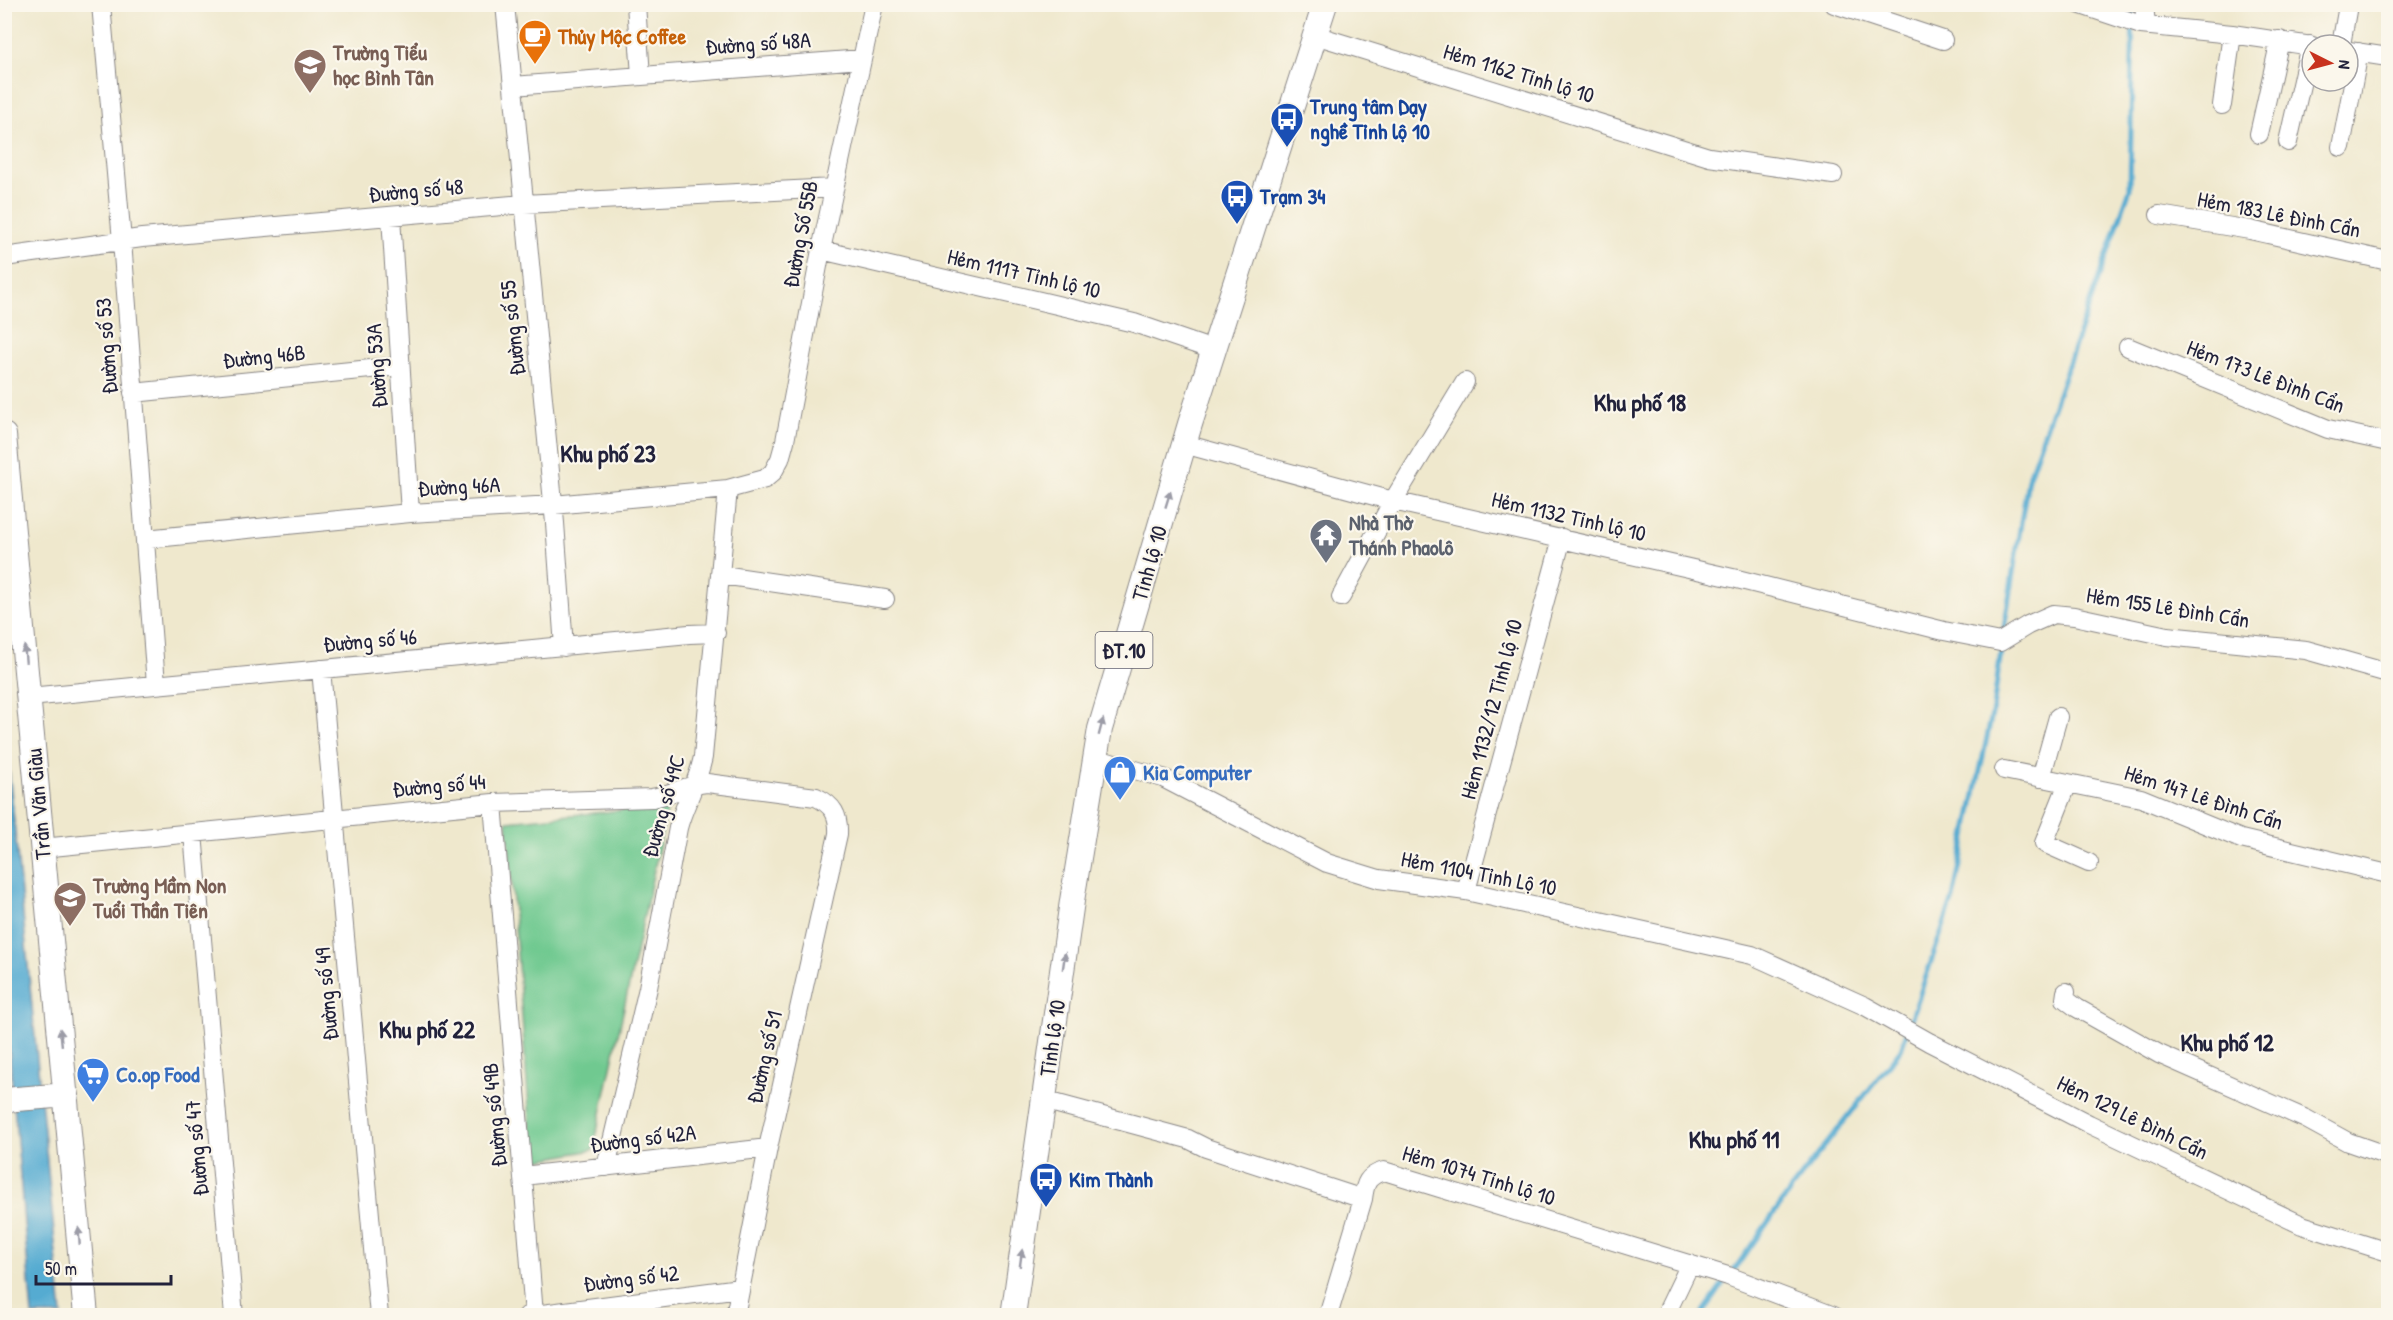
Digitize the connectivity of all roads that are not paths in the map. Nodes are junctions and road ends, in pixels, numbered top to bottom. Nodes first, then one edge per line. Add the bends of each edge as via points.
1 (101, 4) edge
2 (505, 4) edge
3 (636, 4) edge
4 (874, 4) edge
5 (1325, 4) edge
6 (1834, 4) edge
7 (2144, 4) edge
8 (2084, 6) edge
9 (2347, 11) dead end
10 (2144, 25) junction
11 (2343, 33) edge
12 (1315, 34) junction
13 (2232, 34) junction
14 (1943, 40) dead end
15 (2280, 40) junction
16 (2300, 43) edge
17 (2360, 52) edge
18 (2388, 57) edge
19 (862, 59) junction
20 (641, 76) junction
21 (513, 86) junction
22 (2300, 91) edge
23 (2348, 93) edge
24 (2222, 105) dead end
25 (2259, 134) dead end
26 (2288, 142) dead end
27 (2341, 147) dead end
28 (1833, 175) dead end
29 (834, 188) junction
30 (524, 204) junction
31 (2159, 216) dead end
32 (391, 217) junction
33 (122, 241) junction
34 (821, 250) junction
35 (4, 256) edge
36 (2388, 261) edge
37 (2128, 347) dead end
38 (1214, 350) junction
39 (400, 366) junction
40 (1465, 382) dead end
41 (133, 393) junction
42 (4, 435) edge
43 (2388, 442) edge
44 (1184, 444) junction
45 (773, 472) joint
46 (728, 489) junction
47 (1393, 501) junction
48 (553, 505) junction
49 (410, 513) junction
50 (1562, 538) junction
51 (145, 539) junction
52 (722, 575) junction
53 (1341, 597) dead end
54 (885, 599) dead end
55 (1944, 632) joint
56 (716, 633) junction
57 (564, 647) junction
58 (321, 669) junction
59 (2388, 673) edge
60 (156, 684) junction
61 (29, 697) junction
62 (2058, 717) dead end
63 (1094, 758) junction
64 (2004, 770) dead end
65 (2042, 778) junction
66 (2068, 783) junction
67 (696, 784) junction
68 (493, 803) junction
69 (834, 810) joint
70 (334, 819) junction
71 (193, 833) junction
72 (42, 848) junction
73 (2089, 863) dead end
74 (2388, 874) edge
75 (1466, 891) junction
76 (2066, 992) dead end
77 (1865, 1006) joint
78 (58, 1096) junction
79 (4, 1100) edge
80 (1043, 1100) junction
81 (768, 1148) junction
82 (2388, 1156) edge
83 (606, 1167) junction
84 (523, 1176) junction
85 (1362, 1199) junction
86 (2388, 1252) edge
87 (1690, 1264) junction
88 (741, 1288) junction
89 (1335, 1313) edge
90 (531, 1315) edge
91 (86, 1316) edge
92 (234, 1316) edge
93 (379, 1316) edge
94 (735, 1316) edge
95 (1013, 1316) edge
96 (1665, 1316) edge
97 (1834, 1316) edge

1 - 33 street, Đường số 53
2 - 21 street, Đường số 55
3 - 20 street
4 - 19 street, Đường Số 55B
5 - 12 main road, Tỉnh lộ 10 / ĐT.10
6 - 14 street
7 - 10 street
8 - 10 street
9 - 11 street
10 - 13 street
12 - 28 street, Hẻm 1162 Tỉnh lộ 10 via 1709,157
12 - 38 main road, Tỉnh lộ 10 / ĐT.10
13 - 15 street
13 - 24 street
15 - 16 street
15 - 25 street
17 - 18 street
19 - 20 street, Đường số 48A
19 - 29 street, Đường Số 55B
20 - 21 street, Đường số 48A
21 - 30 street, Đường số 55
22 - 26 street
23 - 27 street
29 - 30 street, Đường số 48
29 - 34 street, Đường Số 55B
30 - 32 street, Đường số 48
30 - 48 street, Đường số 55
31 - 36 street, Hẻm 183 Lê Đình Cẩn via 2250,230
32 - 33 street, Đường số 48
32 - 39 street, Đường 53A
33 - 35 street, Đường số 48
33 - 41 street, Đường số 53
34 - 38 street, Hẻm 1117 Tỉnh lộ 10 via 1134,323
34 - 45 street, Đường Số 55B via 784,441
37 - 43 street, Hẻm 173 Lê Đình Cẩn via 2328,429
38 - 44 main road, Tỉnh lộ 10 / ĐT.10
39 - 41 street, Đường 46B
39 - 49 street, Đường 53A
40 - 47 street
41 - 51 street, Đường số 53
61 -> 42 main road, Trần Văn Giàu
44 - 47 street, Hẻm 1132 Tỉnh lộ 10
63 -> 44 main road, Tỉnh lộ 10 / ĐT.10
45 - 46 street, Đường 46A via 765,480
46 - 48 street, Đường 46A
46 - 52 street, Đường số 49C
47 - 50 street, Hẻm 1132 Tỉnh lộ 10
47 - 53 street
48 - 49 street, Đường 46A
48 - 57 street, Đường số 55
49 - 51 street, Đường 46A
50 - 55 street, Hẻm 1132 Tỉnh lộ 10
50 - 75 street, Hẻm 1132/12 Tỉnh lộ 10
51 - 60 street, Đường số 53
52 - 54 street
52 - 56 street, Đường số 49C
55 - 59 street, Hẻm 155 Lê Đình Cẩn via 2000,642 2053,614 2167,636 2306,650
56 - 57 street, Đường số 46
56 - 67 street, Đường số 49C via 703,757
57 - 58 street, Đường số 46
58 - 60 street, Đường số 46
58 - 70 street, Đường số 49
60 - 61 street, Đường số 46
61 - 72 main road, Trần Văn Giàu
62 - 65 street
63 - 75 street, Hẻm 1104 Tỉnh Lộ 10 via 1163,778 1328,863 1379,879
80 -> 63 main road, Tỉnh lộ 10 / ĐT.10
64 - 65 street, Hẻm 147 Lê Đình Cẩn
65 - 66 street, Hẻm 147 Lê Đình Cẩn
66 - 73 street via 2044,843
66 - 74 street, Hẻm 147 Lê Đình Cẩn via 2141,798 2241,839
67 - 68 street, Đường số 44 via 652,798
67 - 69 street, Đường số 44 via 816,797
67 - 83 street, Đường số 49C via 678,828 648,988
68 - 70 street, Đường số 44
68 - 84 street, Đường số 49B
69 - 81 street, Đường số 51 via 838,834
70 - 71 street, Đường số 44
70 - 93 street, Đường số 49
71 - 72 street, Đường số 44
71 - 92 street, Đường số 47
78 -> 72 main road, Trần Văn Giàu
75 - 77 street, Hẻm 1104 Tỉnh Lộ 10 via 1752,955
76 - 82 street via 2065,999 2077,1008 2159,1054 2306,1119 2348,1142
77 - 86 street, Hẻm 129 Lê Đình Cẩn via 2089,1124 2302,1225
78 - 79 main road
91 -> 78 main road, Trần Văn Giàu
80 - 85 street via 1188,1139
95 -> 80 main road, Tỉnh lộ 10 / ĐT.10
81 - 83 street, Đường số 42A
81 - 88 street, Đường số 51
83 - 84 street, Đường số 42A
84 - 90 street, Đường số 49B
85 - 87 street, Hẻm 1074 Tỉnh lộ 10 via 1366,1181 1384,1171
85 - 89 street, Hẻm 1074 Tỉnh lộ 10
87 - 96 street
87 - 97 street, Hẻm 1074 Tỉnh lộ 10
88 - 90 street, Đường số 42
88 - 94 street, Đường số 51

